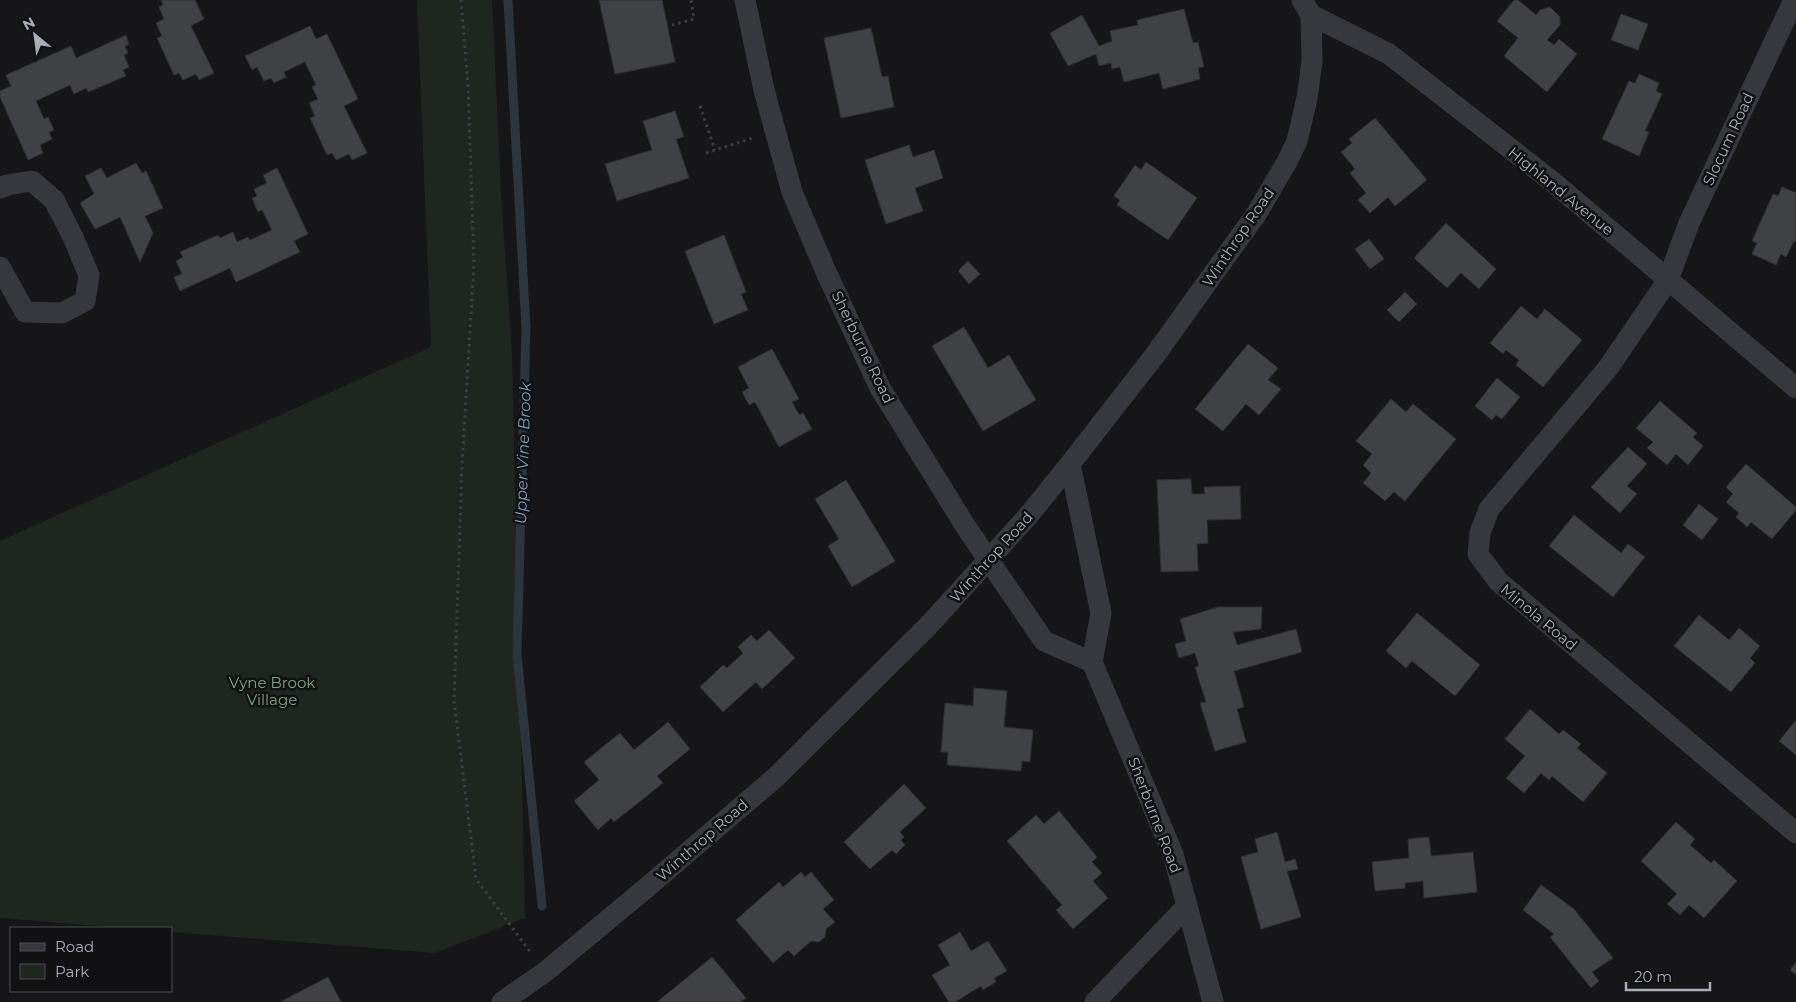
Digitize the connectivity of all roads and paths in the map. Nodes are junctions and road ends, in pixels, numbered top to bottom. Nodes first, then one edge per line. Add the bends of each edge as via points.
1 (461, 0) edge
2 (691, 0) edge
3 (744, 0) edge
4 (1794, 0) edge
5 (1306, 8) edge
6 (672, 25) dead end
7 (700, 106) dead end
8 (776, 135) junction
9 (715, 150) junction
10 (706, 153) dead end
11 (0, 188) edge
12 (0, 267) edge
13 (1668, 280) junction
14 (1796, 388) edge
15 (1070, 464) junction
16 (988, 560) junction
17 (1092, 662) junction
18 (1796, 833) edge
19 (1187, 906) junction
20 (545, 972) junction
21 (502, 1002) edge
22 (1096, 1002) edge
23 (1214, 1002) edge

1 - 20 path via 468,86 474,264 462,465 454,702 476,879
2 - 6 path via 694,19
3 - 8 street, Sherburne Road
4 - 13 street, Slocum Road via 1689,223
5 - 13 street, Highland Avenue via 1389,54 1553,182
5 - 15 street, Winthrop Road via 1312,61 1297,141 1288,160 1252,221 1155,355
7 - 9 path
8 - 9 path via 757,137
8 - 16 street, Sherburne Road via 792,192 880,388
9 - 10 path
11 - 12 street via 32,181 54,200 89,275 85,300 62,313 24,312
13 - 14 street, Highland Avenue
13 - 18 street, Minola Road via 1608,368 1489,509 1480,533 1478,554 1498,581
15 - 16 street, Winthrop Road
15 - 17 street via 1101,613
16 - 17 street, Sherburne Road via 1044,641
16 - 20 street, Winthrop Road via 929,625 776,777
17 - 19 street, Sherburne Road via 1173,854
19 - 22 street
19 - 23 street, Sherburne Road
20 - 21 street, Winthrop Road

